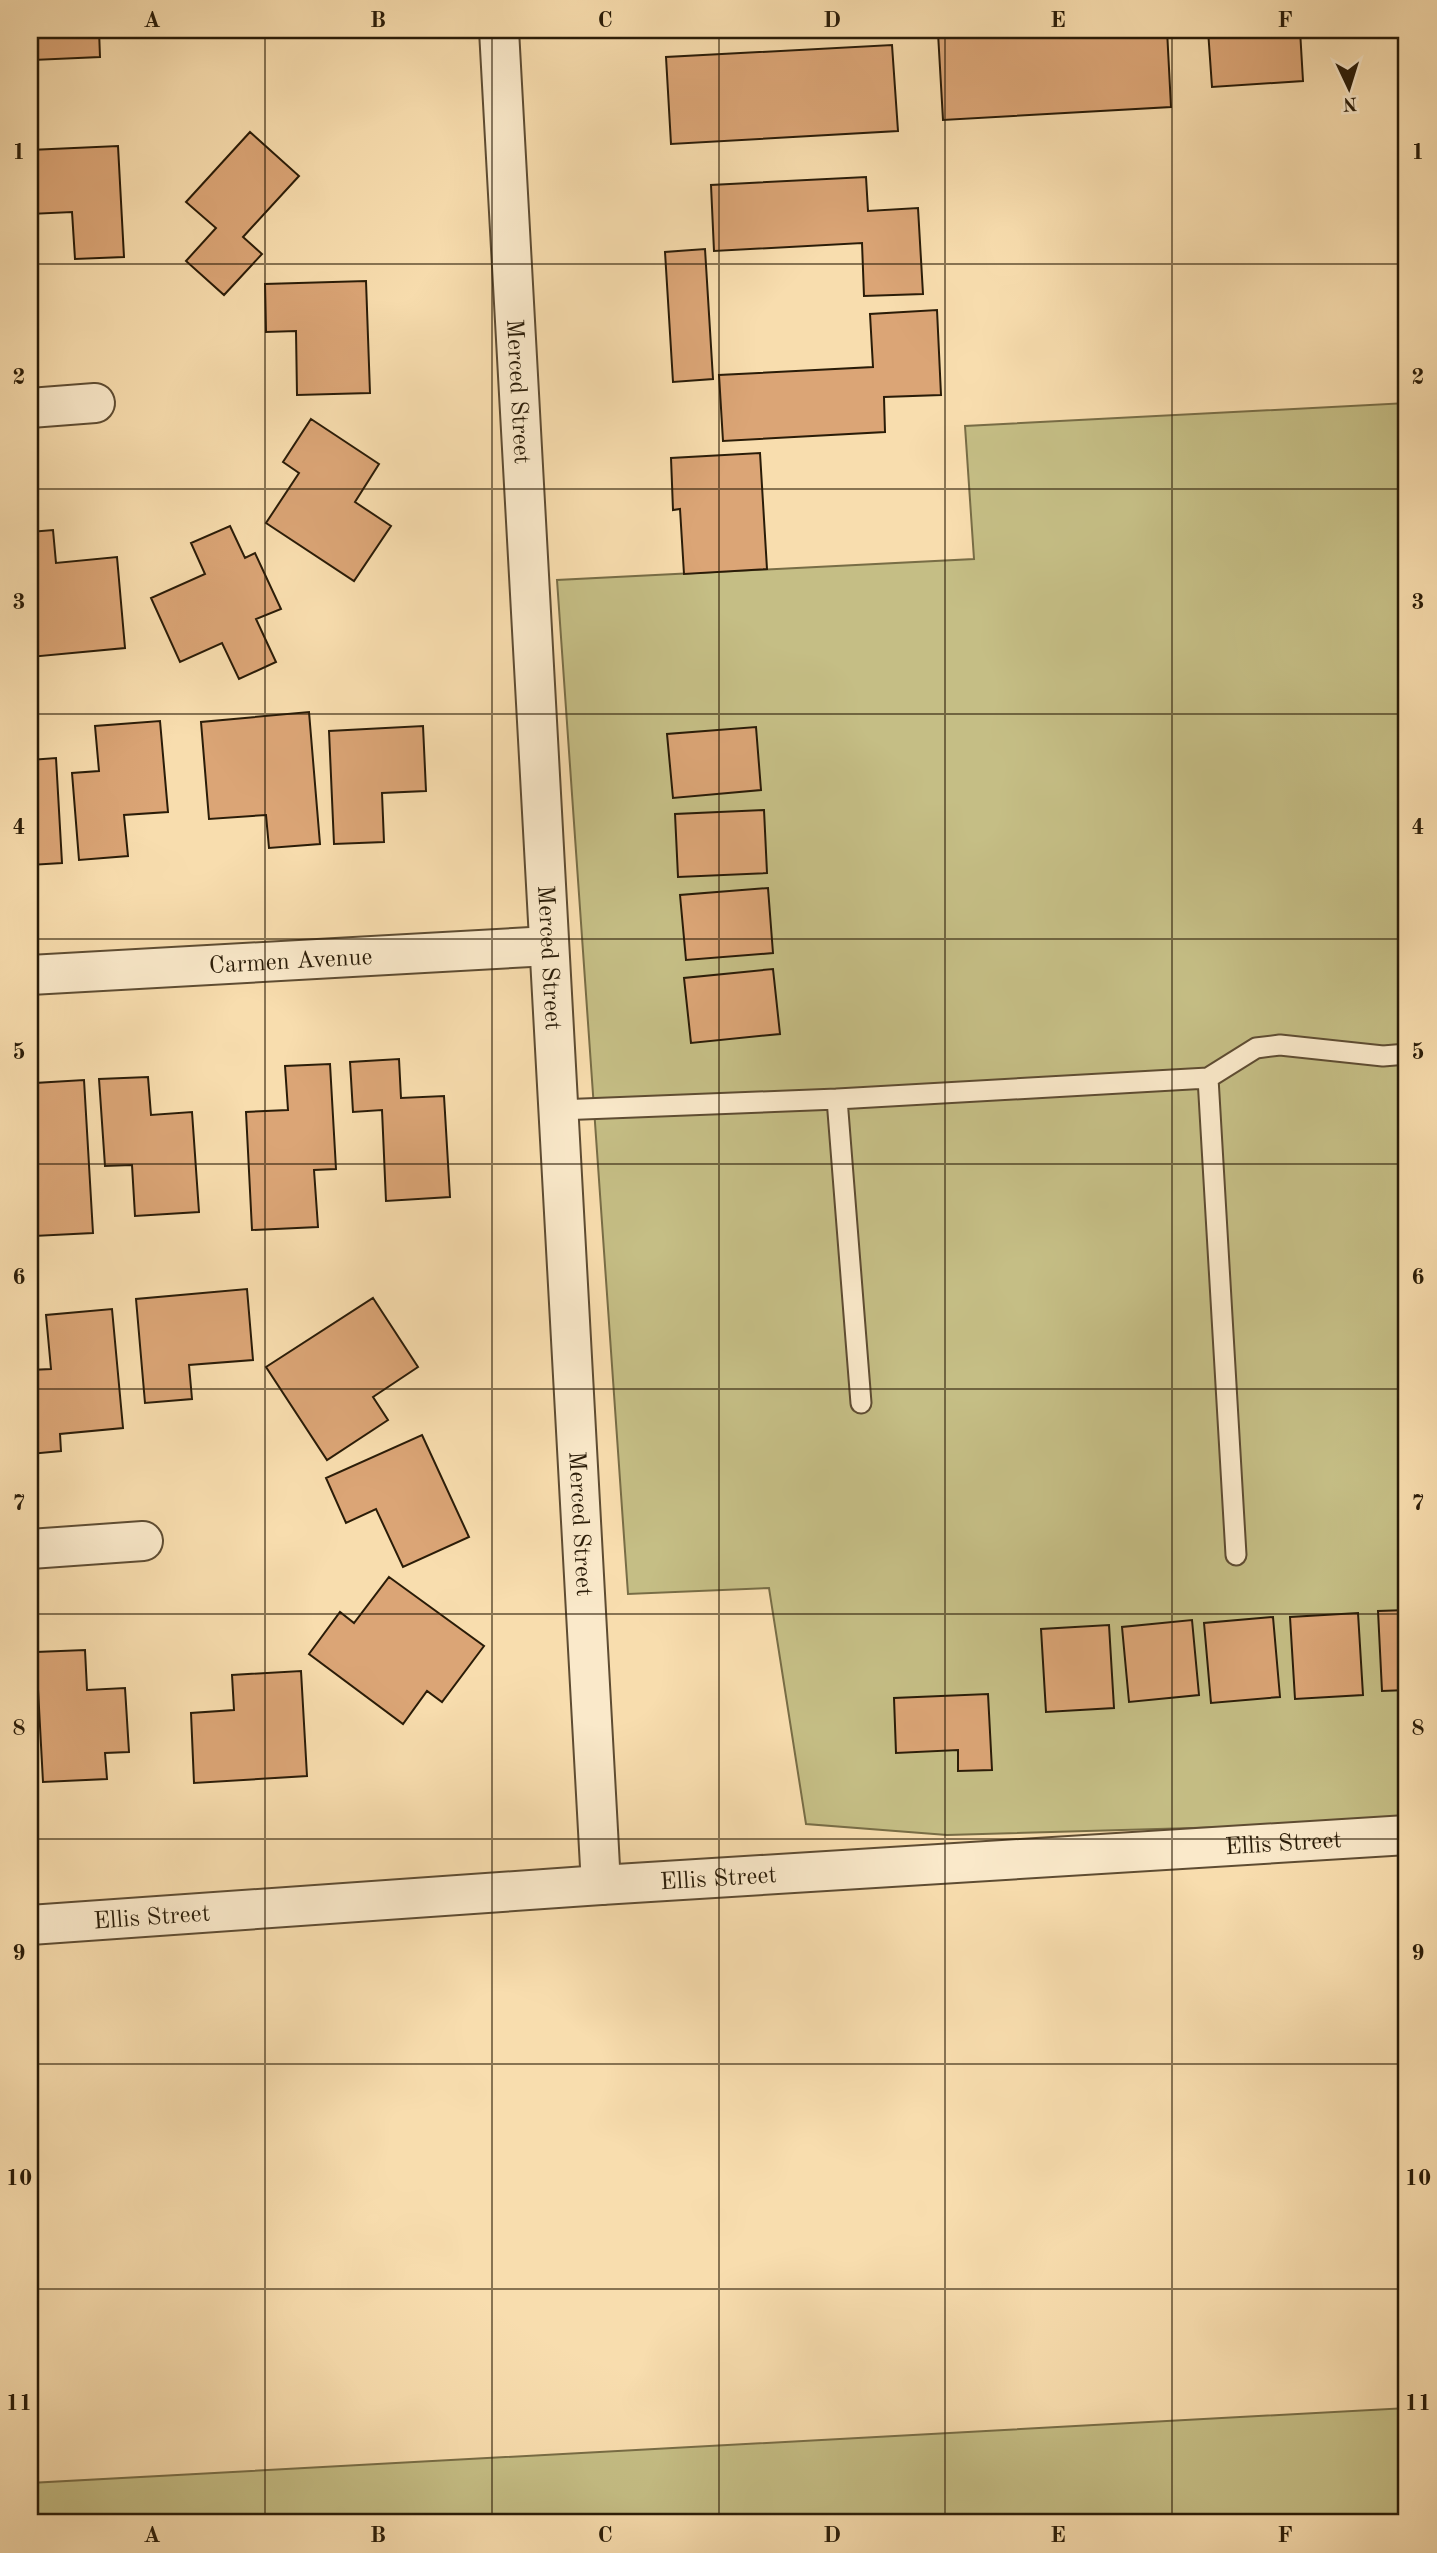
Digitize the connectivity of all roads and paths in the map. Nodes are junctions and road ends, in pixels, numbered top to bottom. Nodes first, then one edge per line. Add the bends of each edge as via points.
1 (499, 30) edge
2 (95, 403) dead end
3 (30, 408) edge
4 (549, 946) junction
5 (30, 975) edge
6 (1407, 1054) edge
7 (1208, 1078) junction
8 (838, 1099) junction
9 (558, 1110) junction
10 (861, 1403) dead end
11 (143, 1541) dead end
12 (30, 1549) edge
13 (1236, 1555) dead end
14 (1407, 1835) edge
15 (601, 1885) junction
16 (30, 1925) edge

1 - 4 street, Merced Street
2 - 3 street
4 - 5 street, Carmen Avenue
4 - 9 street, Merced Street
6 - 7 lane via 1383,1056 1280,1045 1256,1048
7 - 8 lane
7 - 13 lane
8 - 9 lane
8 - 10 lane
9 - 15 street, Merced Street
11 - 12 street
14 - 15 street, Ellis Street
15 - 16 street, Ellis Street

